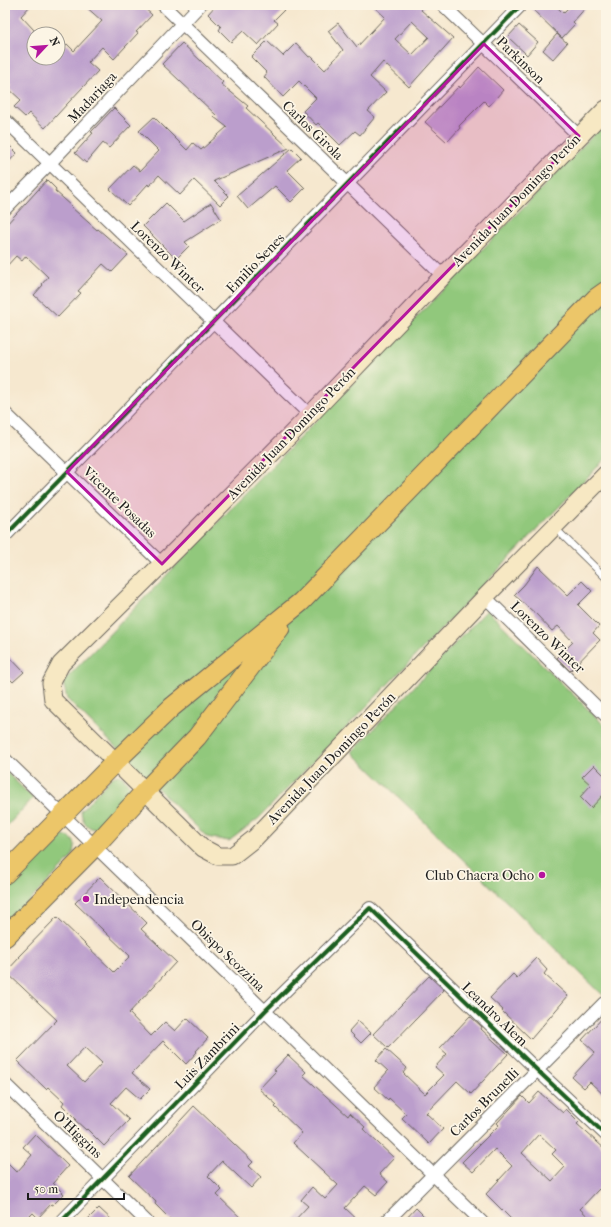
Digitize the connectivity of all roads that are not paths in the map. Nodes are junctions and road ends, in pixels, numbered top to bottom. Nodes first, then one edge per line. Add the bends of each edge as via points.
1 (163, 5) edge
2 (200, 5) edge
3 (443, 5) edge
4 (522, 5) edge
5 (182, 24) junction
6 (484, 44) junction
7 (606, 109) edge
8 (5, 120) edge
9 (579, 136) junction
10 (50, 163) junction
11 (348, 184) junction
12 (5, 209) edge
13 (443, 276) junction
14 (603, 291) edge
15 (214, 322) junction
16 (5, 413) edge
17 (310, 415) junction
18 (67, 472) junction
19 (606, 474) edge
20 (554, 527) junction
21 (5, 536) edge
22 (162, 564) junction
23 (606, 578) edge
24 (485, 597) junction
25 (301, 602) junction
26 (606, 716) edge
27 (5, 759) edge
28 (115, 762) junction
29 (145, 791) junction
30 (62, 815) junction
31 (95, 846) junction
32 (5, 874) edge
33 (370, 908) joint
34 (5, 937) edge
35 (604, 1003) dead end
36 (265, 1011) junction
37 (537, 1070) junction
38 (5, 1084) edge
39 (606, 1135) edge
40 (433, 1174) junction
41 (103, 1179) junction
42 (61, 1222) edge
43 (147, 1222) edge
44 (386, 1222) edge
45 (482, 1222) edge

1 - 5 street, Carlos Girola
2 - 5 street, Madariaga
3 - 6 street, Parkinson
4 - 6 street, Emilio Senes
5 - 10 street, Madariaga
5 - 11 street, Carlos Girola
6 - 9 street, Parkinson
6 - 11 street, Emilio Senes
7 - 9 main road, Avenida Juan Domingo Perón
8 - 10 street, Lorenzo Winter
9 - 13 main road, Avenida Juan Domingo Perón
10 - 12 street, Madariaga
10 - 15 street, Lorenzo Winter
11 - 13 street, Carlos Girola
11 - 15 street, Emilio Senes
13 - 17 main road, Avenida Juan Domingo Perón
14 - 25 main road
15 - 17 street, Lorenzo Winter
15 - 18 street, Emilio Senes
16 - 18 street, Vicente Posadas
17 - 22 main road, Avenida Juan Domingo Perón
18 - 21 street, Emilio Senes
18 - 22 street, Vicente Posadas
19 - 20 main road, Avenida Juan Domingo Perón
20 - 23 lane
20 - 24 main road, Avenida Juan Domingo Perón
22 - 28 main road, Avenida Juan Domingo Perón via 61,664 51,683 53,700
24 - 26 street, Lorenzo Winter
24 - 29 main road, Avenida Juan Domingo Perón via 260,832 232,856 218,856 203,848
25 - 28 main road via 172,707
25 - 29 main road via 197,737
27 - 30 street, Obispo Scozzina
28 - 29 main road, Avenida Juan Domingo Perón
28 - 30 main road
29 - 31 main road
30 - 31 street, Obispo Scozzina
30 - 32 main road
31 - 34 main road
31 - 36 street, Obispo Scozzina
33 - 36 street, Luis Zambrini
33 - 37 street, Leandro Alem
35 - 37 street, Carlos Brunelli
36 - 40 street, Obispo Scozzina
36 - 41 street, Luis Zambrini
37 - 39 street, Leandro Alem
37 - 40 street, Carlos Brunelli
38 - 41 street, O'Higgins
40 - 44 street, Carlos Brunelli
40 - 45 street, Obispo Scozzina
41 - 42 street, Luis Zambrini
41 - 43 street, O'Higgins

